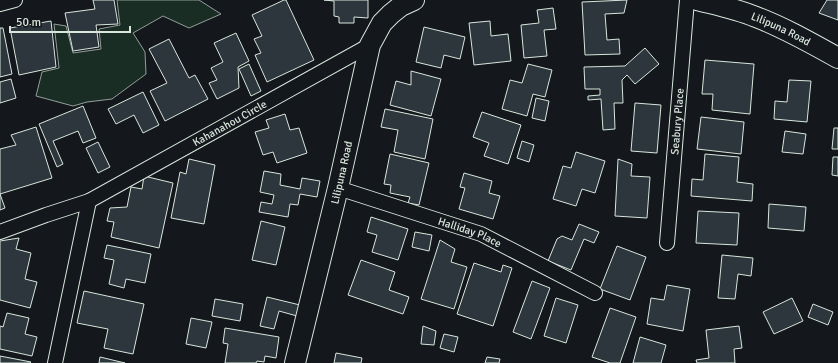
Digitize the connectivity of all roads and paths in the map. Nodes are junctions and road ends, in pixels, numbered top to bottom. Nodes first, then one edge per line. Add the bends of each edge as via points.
1 (15, 0) edge
2 (414, 0) edge
3 (687, 0) edge
4 (697, 0) edge
5 (0, 4) edge
6 (370, 45) junction
7 (838, 58) edge
8 (338, 188) junction
9 (89, 201) junction
10 (0, 232) edge
11 (667, 243) dead end
12 (595, 293) dead end
13 (55, 363) edge
14 (295, 363) edge

1 - 5 street
2 - 6 street, Lilipuna Road via 386,18
3 - 11 street, Seabury Place
4 - 7 street, Lilipuna Road via 756,17 799,36
6 - 8 street, Lilipuna Road
6 - 9 street, Kahanahou Circle
8 - 12 street, Halliday Place via 481,234
8 - 14 street, Lilipuna Road
9 - 10 street, Kahanahou Circle
9 - 13 street

